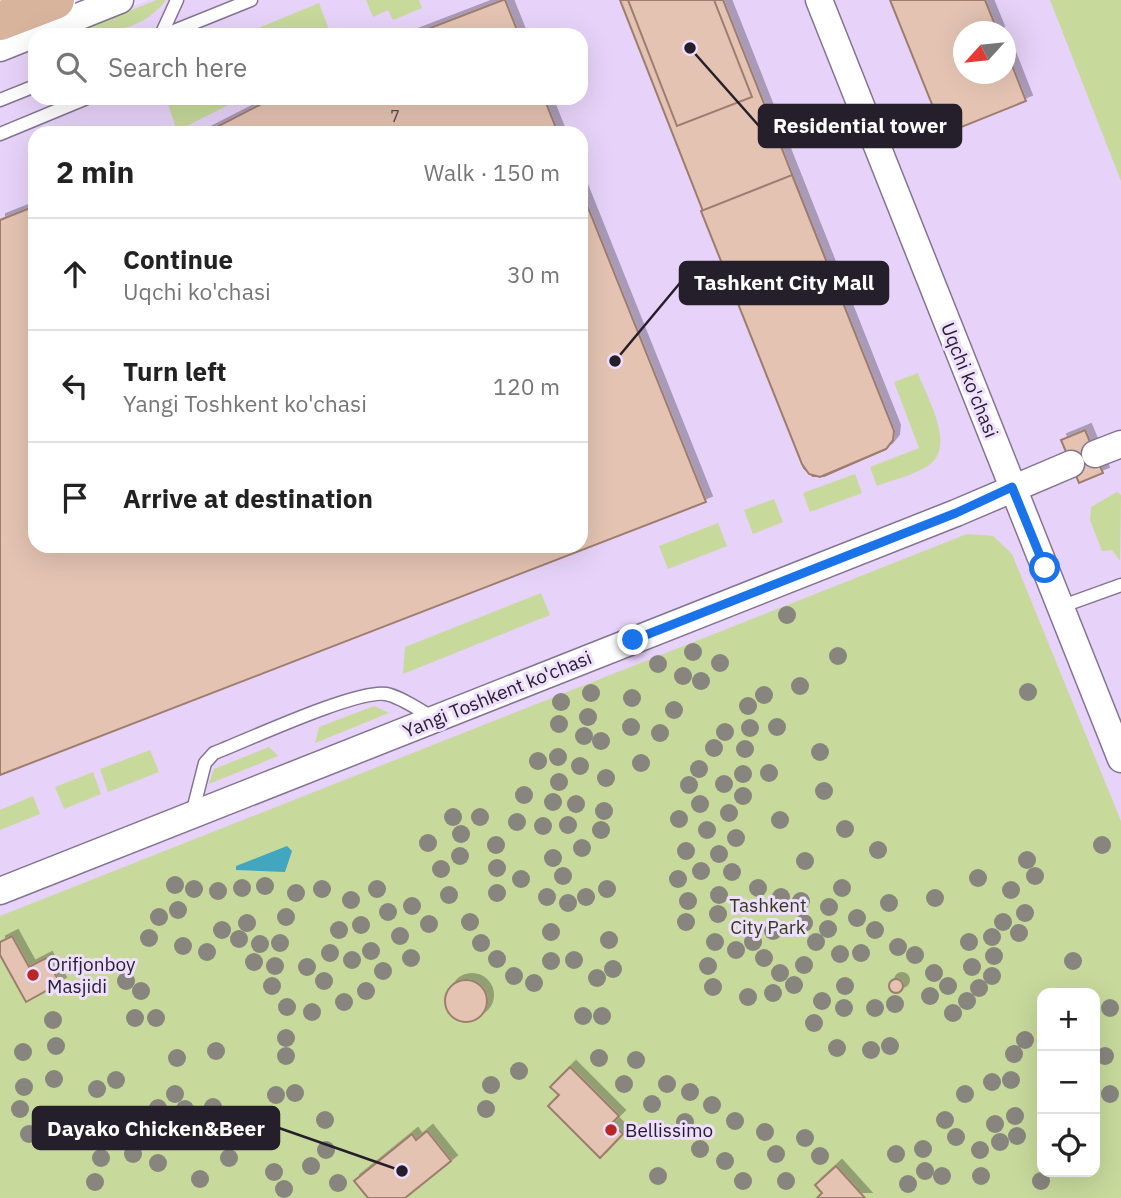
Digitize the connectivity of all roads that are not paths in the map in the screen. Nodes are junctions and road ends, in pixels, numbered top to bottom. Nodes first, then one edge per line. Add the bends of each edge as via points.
1 (55, 0) edge
2 (120, 0) edge
3 (177, 0) edge
4 (251, 0) edge
5 (819, 0) edge
6 (0, 21) edge
7 (50, 28) edge
8 (166, 28) edge
9 (181, 28) edge
10 (28, 37) edge
11 (0, 48) edge
12 (28, 89) edge
13 (0, 100) edge
14 (70, 105) edge
15 (0, 134) edge
16 (1121, 444) edge
17 (1012, 487) junction
18 (1121, 585) edge
19 (1060, 607) junction
20 (435, 718) junction
21 (1121, 759) edge
22 (192, 814) junction
23 (0, 891) edge

1 - 6 main road
2 - 7 street
3 - 8 lane
4 - 9 lane
5 - 17 street, Uqchi ko'chasi
10 - 11 street
12 - 13 lane
14 - 15 lane
16 - 17 street, Yangi Toshkent ko'chasi
17 - 19 street, Uqchi ko'chasi
17 - 20 street, Yangi Toshkent ko'chasi
18 - 19 lane
19 - 21 street, Uqchi ko'chasi
20 - 22 street, Yangi Toshkent ko'chasi
20 - 22 lane via 388,694 368,693 296,720 214,753 205,763
22 - 23 street, Yangi Toshkent ko'chasi

